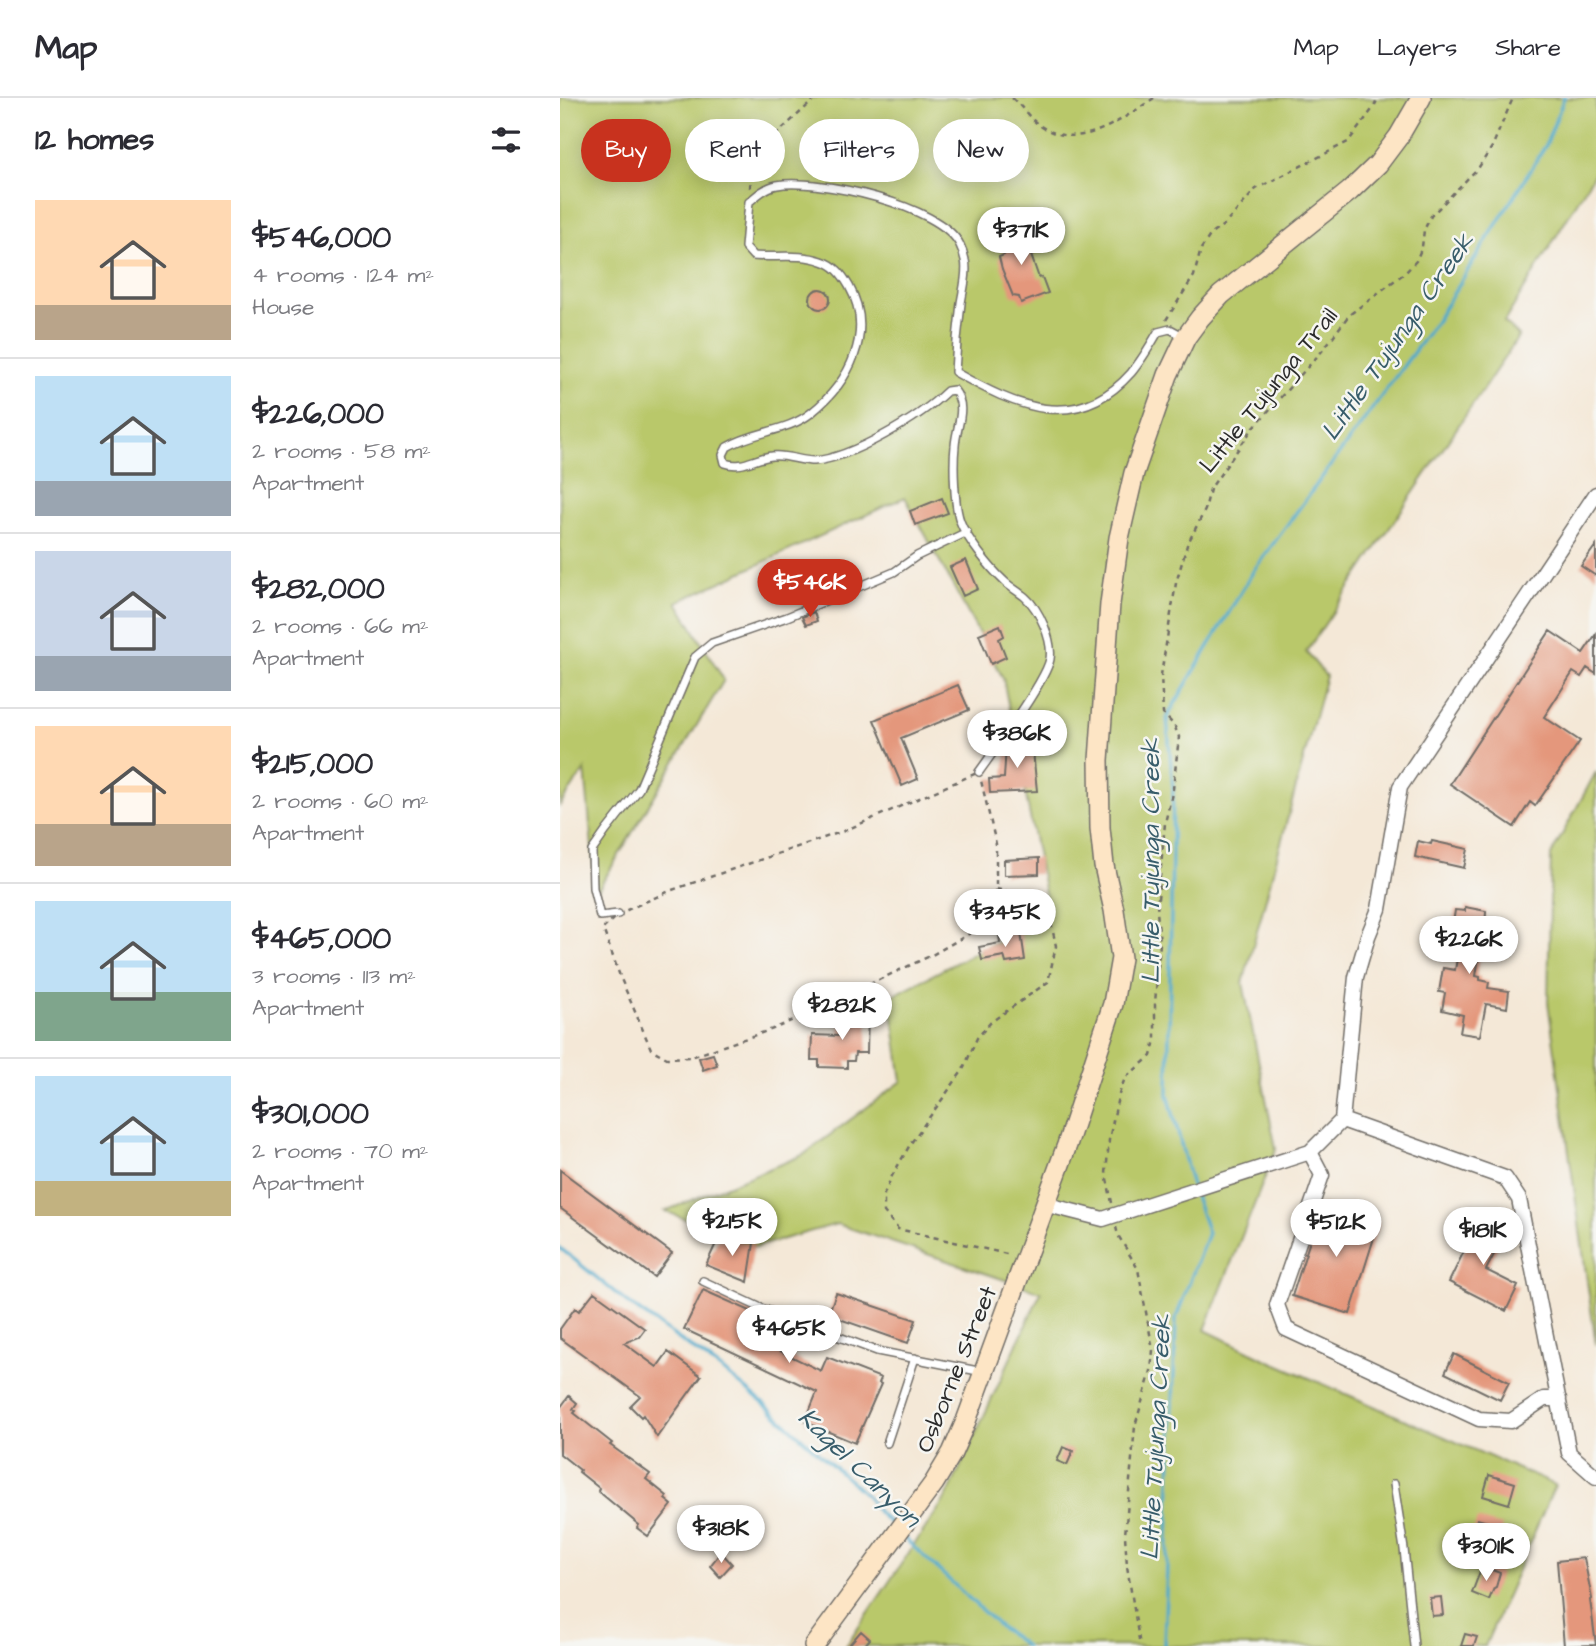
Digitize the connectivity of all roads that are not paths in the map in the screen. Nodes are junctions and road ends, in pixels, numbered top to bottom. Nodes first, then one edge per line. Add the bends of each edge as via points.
1 (1422, 98) edge
2 (1186, 337) junction
3 (1596, 494) edge
4 (967, 532) junction
5 (979, 772) road end
6 (618, 914) road end
7 (1342, 1120) junction
8 (1310, 1152) junction
9 (1044, 1204) junction
10 (703, 1282) dead end
11 (915, 1358) junction
12 (983, 1372) junction
13 (1559, 1399) junction
14 (887, 1443) dead end
15 (1596, 1477) edge
16 (1394, 1484) dead end
17 (814, 1646) edge
18 (1414, 1646) edge

1 - 2 main road, Osborne Street via 1378,164 1221,295
2 - 4 lane via 1170,329 1158,332 1131,372 1090,404 1067,410 1037,409 955,372 966,261 958,242 940,222 892,202 845,190 804,184 775,186 757,194 749,202 744,247 753,256 800,256 824,261 840,271 857,301 861,330 842,381 826,398 798,422 727,447 725,463 736,466 774,455 815,461 842,454 901,426 954,390 962,411 955,445 955,483 960,520
2 - 9 main road, Osborne Street via 1134,473 1110,604 1099,814 1121,958 1113,1004
3 - 7 street via 1400,788 1379,909 1356,977
4 - 5 lane via 1003,580 1027,598 1045,624 1050,659
4 - 6 lane via 894,572 712,643 695,657 639,789 592,851 593,888 600,916
7 - 8 street
7 - 13 street via 1505,1178 1519,1199
8 - 9 street via 1103,1219
8 - 13 street via 1322,1175 1277,1305 1286,1329 1479,1419 1511,1421 1544,1399
9 - 12 main road, Osborne Street
10 - 11 lane via 877,1351
11 - 12 lane
11 - 14 lane
12 - 17 main road, Osborne Street via 952,1453 934,1483
13 - 15 street via 1569,1453
16 - 18 lane

